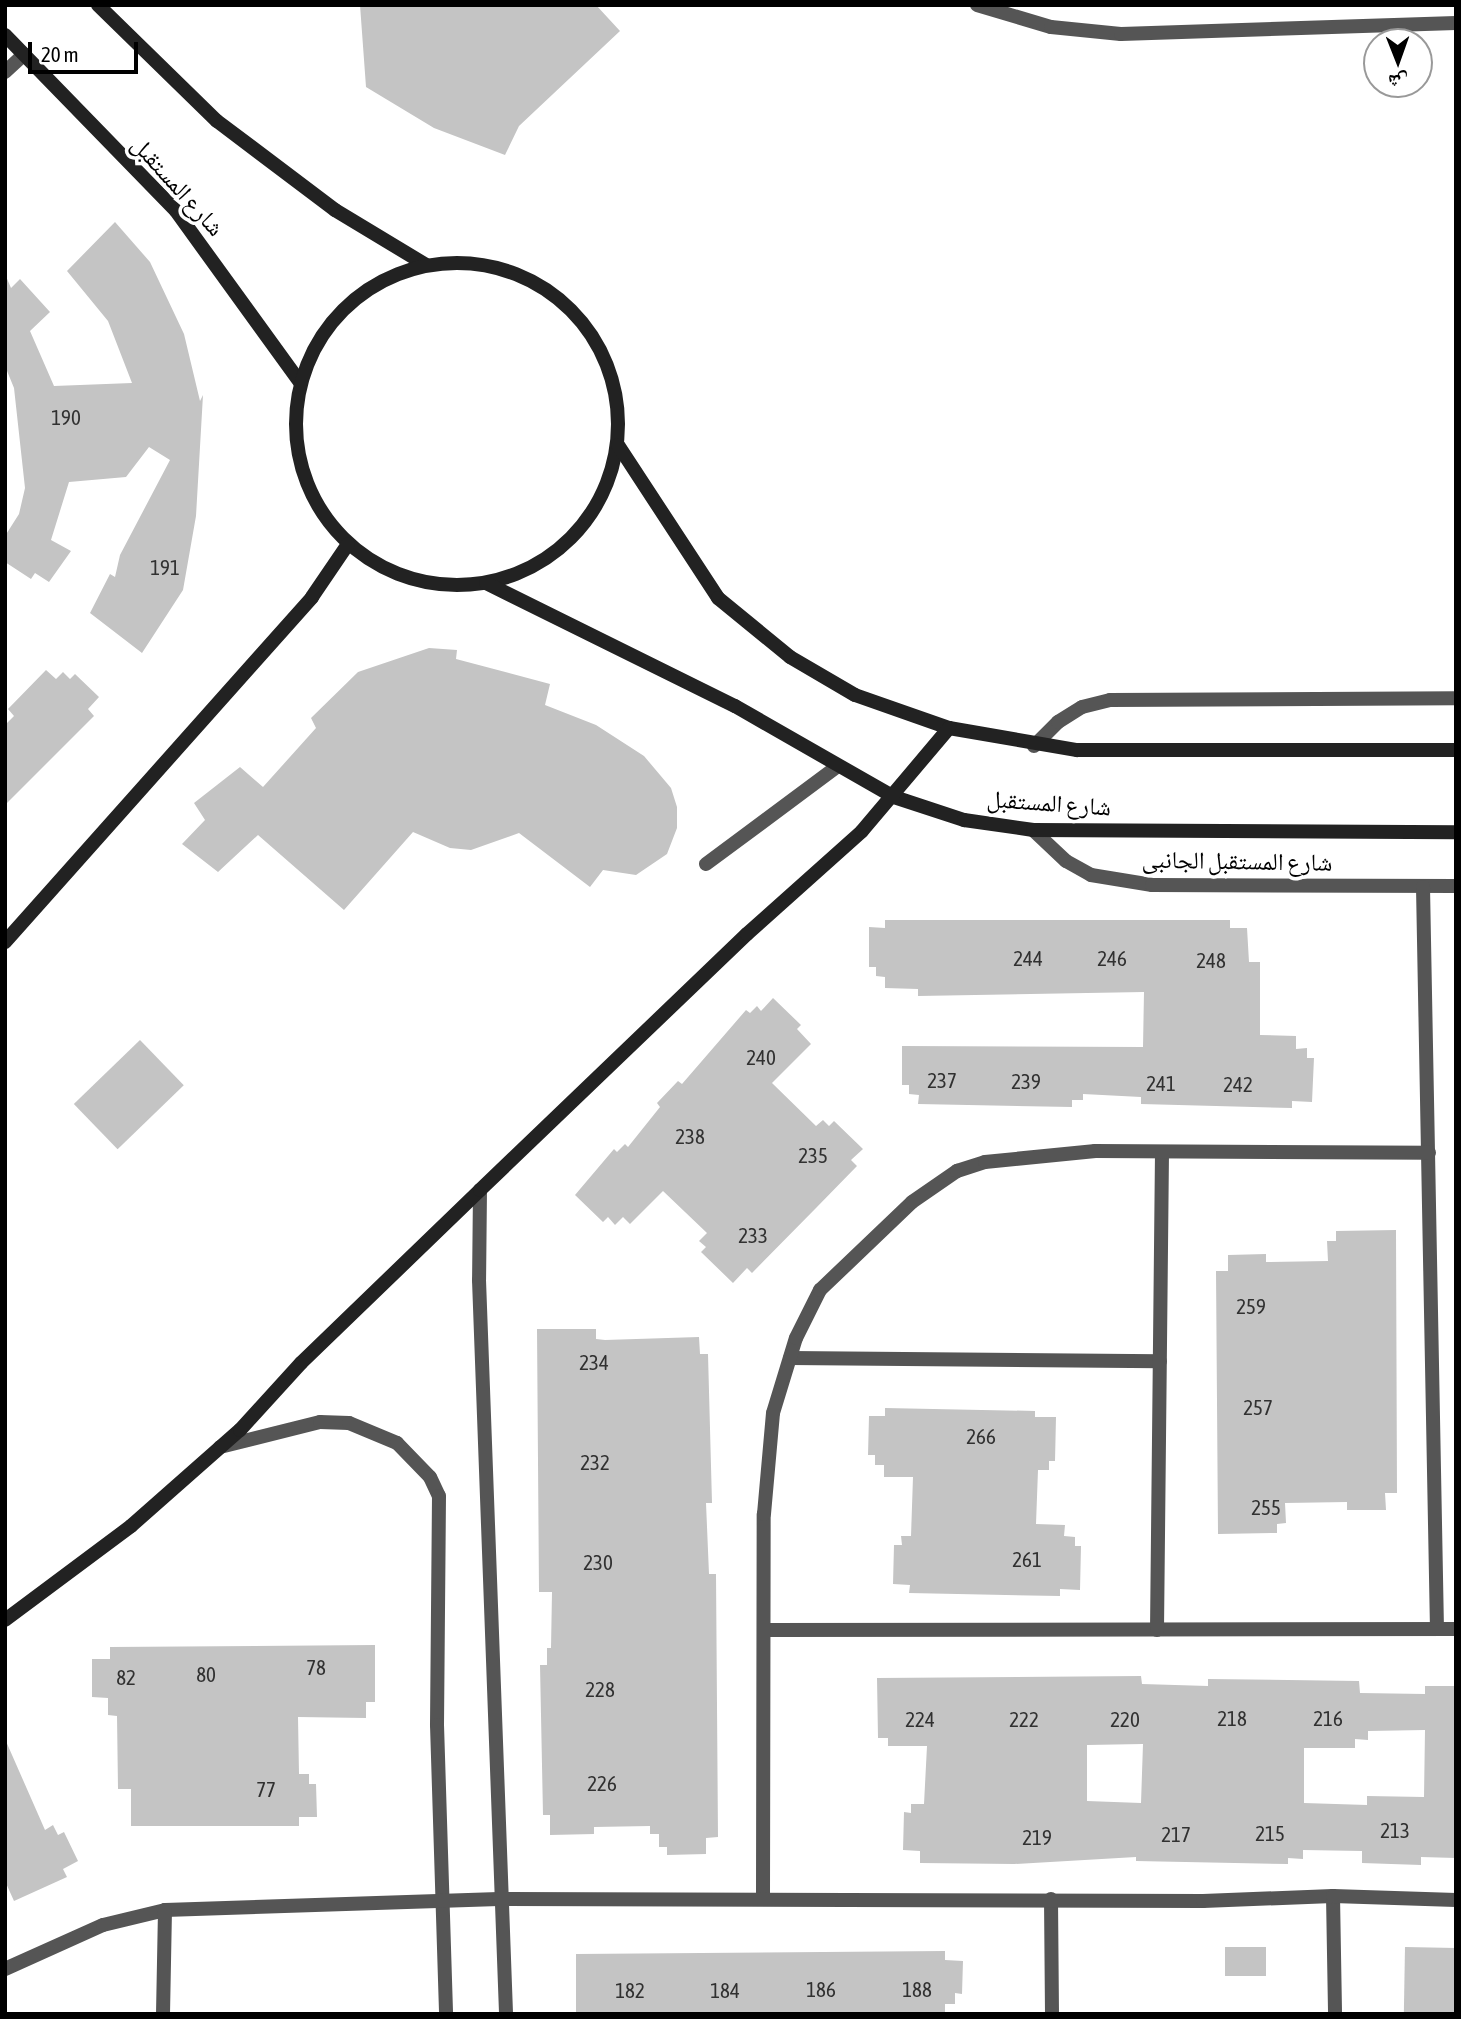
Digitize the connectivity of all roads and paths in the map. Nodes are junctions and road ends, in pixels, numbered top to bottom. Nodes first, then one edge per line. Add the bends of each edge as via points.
1 (977, 5) edge
2 (105, 7) edge
3 (1456, 23) edge
4 (5, 35) edge
5 (24, 54) junction
6 (5, 72) edge
7 (426, 265) junction
8 (300, 382) junction
9 (618, 445) junction
10 (348, 544) junction
11 (486, 583) junction
12 (1456, 698) edge
13 (949, 728) junction
14 (1034, 746) junction
15 (1456, 750) edge
16 (838, 766) junction
17 (894, 797) junction
18 (1033, 830) junction
19 (1456, 832) edge
20 (706, 864) dead end
21 (1456, 886) edge
22 (1423, 887) junction
23 (5, 942) edge
24 (1162, 1153) junction
25 (1429, 1153) junction
26 (481, 1191) junction
27 (790, 1358) junction
28 (1160, 1361) junction
29 (219, 1447) junction
30 (5, 1620) edge
31 (1437, 1629) junction
32 (1456, 1629) edge
33 (764, 1630) junction
34 (1157, 1630) junction
35 (1333, 1896) junction
36 (763, 1898) junction
37 (499, 1899) junction
38 (1051, 1899) junction
39 (1456, 1900) edge
40 (446, 1902) junction
41 (166, 1910) junction
42 (5, 1969) edge
43 (163, 2014) edge
44 (446, 2014) edge
45 (506, 2014) edge
46 (1052, 2014) edge
47 (1335, 2014) edge

1 - 3 street via 1051,27 1121,34
2 - 7 street via 217,121 335,210
4 - 5 street, شارع المستقبل
5 - 6 street
5 - 8 street, شارع المستقبل via 176,211
7 - 8 street via 380,282 350,302 325,330
7 - 9 street via 462,262 498,268 532,280 562,301 603,354 614,383
8 - 10 street via 297,454 308,488 326,520
9 - 11 street via 607,484 587,520 566,544 540,563
9 - 13 street via 718,598 790,657 855,695
10 - 11 street via 378,566 413,580 449,586
10 - 23 street via 304,607
11 - 16 street, شارع المستقبل via 735,706
12 - 14 street via 1110,700 1074,712
13 - 14 street
13 - 17 street
14 - 15 street via 1077,750
16 - 17 street, شارع المستقبل
16 - 20 street
17 - 18 street, شارع المستقبل via 964,820
17 - 26 street
18 - 19 street, شارع المستقبل
18 - 22 street, شارع المستقبل الجانبى via 1066,861 1091,875 1152,885
21 - 22 street, شارع المستقبل الجانبى
22 - 25 street
24 - 25 street
24 - 27 street via 1041,1154 957,1171 912,1202 820,1290
24 - 28 street
25 - 31 street
26 - 29 street
26 - 37 street via 479,1280
27 - 28 street
27 - 33 street via 771,1438 764,1514
28 - 34 street
29 - 30 street via 131,1526
29 - 40 street via 320,1422 349,1423 384,1433 430,1477 439,1496 441,1538 438,1726
31 - 32 street
31 - 34 street
33 - 34 street
33 - 36 street
35 - 38 street via 1203,1901
35 - 39 street
35 - 47 street
36 - 37 street
36 - 38 street
37 - 40 street
37 - 45 street
38 - 46 street
40 - 41 street
40 - 44 street
41 - 42 street via 103,1925
41 - 43 street

